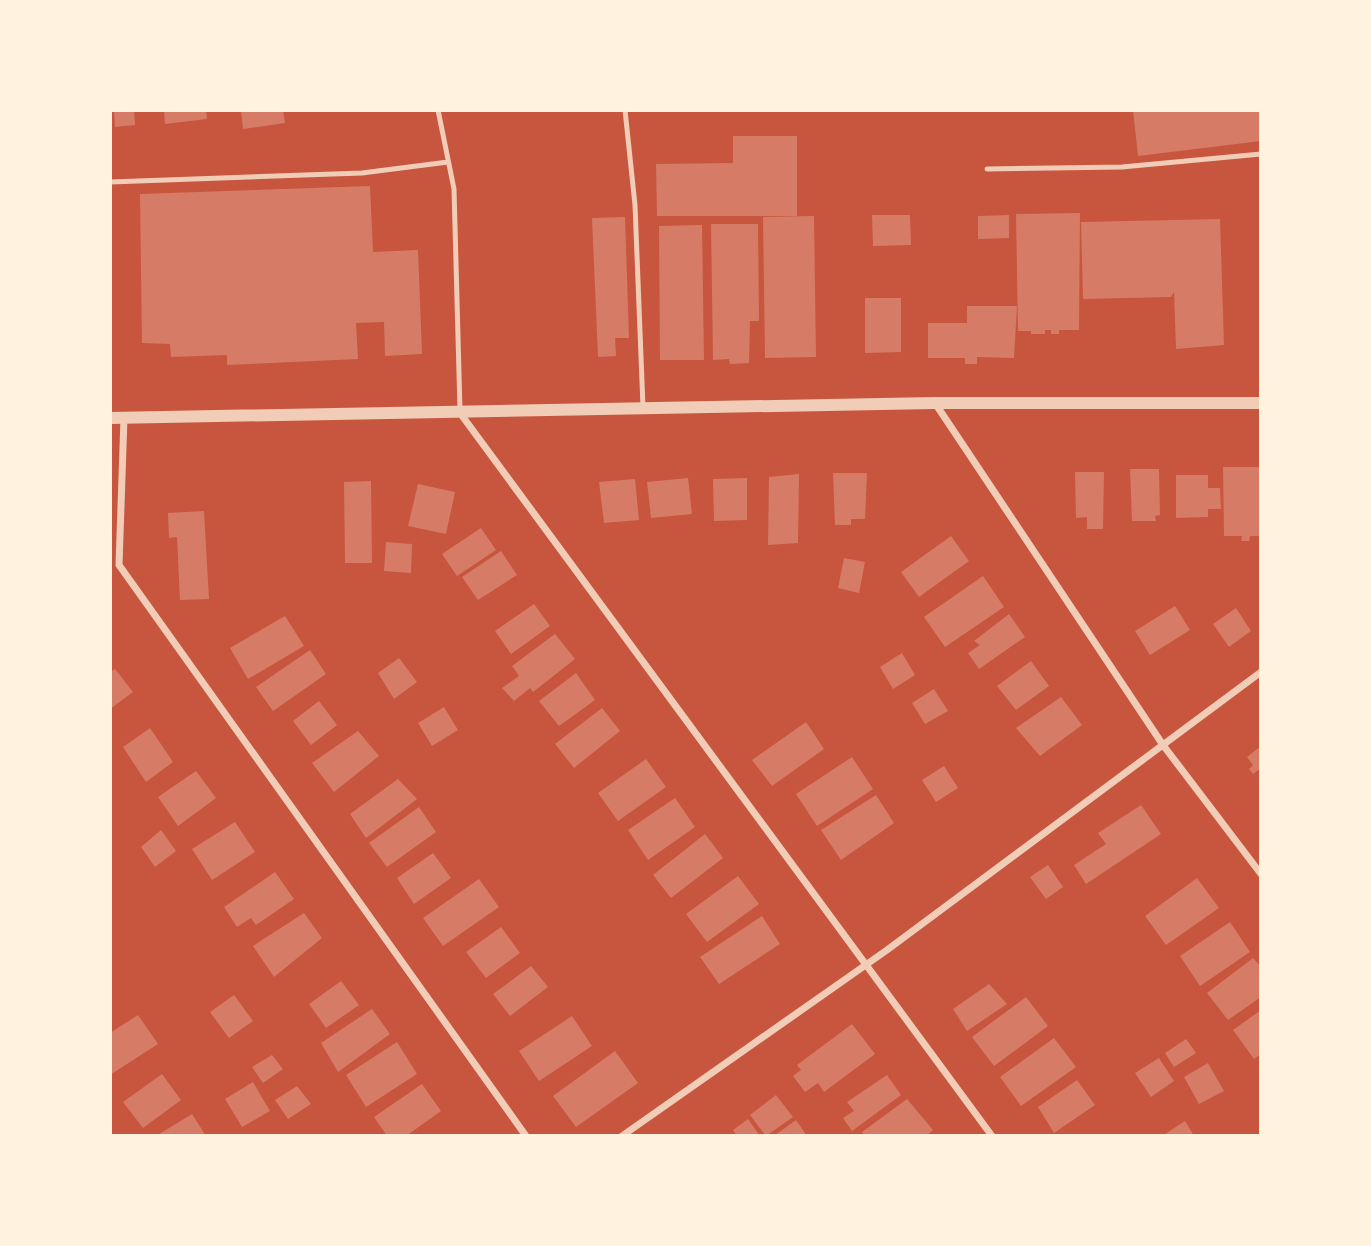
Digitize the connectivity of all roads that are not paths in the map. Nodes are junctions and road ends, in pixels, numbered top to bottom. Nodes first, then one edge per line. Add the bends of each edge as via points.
1 (438, 110) edge
2 (625, 110) edge
3 (1261, 153) edge
4 (448, 162) junction
5 (987, 169) dead end
6 (110, 182) edge
7 (1261, 402) edge
8 (934, 403) junction
9 (643, 410) junction
10 (460, 413) junction
11 (110, 418) edge
12 (124, 418) junction
13 (1261, 672) edge
14 (1163, 745) junction
15 (1261, 874) edge
16 (865, 965) junction
17 (526, 1136) edge
18 (622, 1136) edge
19 (992, 1136) edge

1 - 4 lane
2 - 9 lane via 635,205
3 - 5 lane via 1122,167
4 - 6 lane via 362,173
4 - 10 lane via 455,203
7 - 8 street
8 - 9 street
8 - 14 street
9 - 10 street
10 - 12 street
10 - 16 street
11 - 12 street
12 - 17 street via 119,565
13 - 14 street
14 - 15 street
14 - 16 street
16 - 18 street
16 - 19 street

